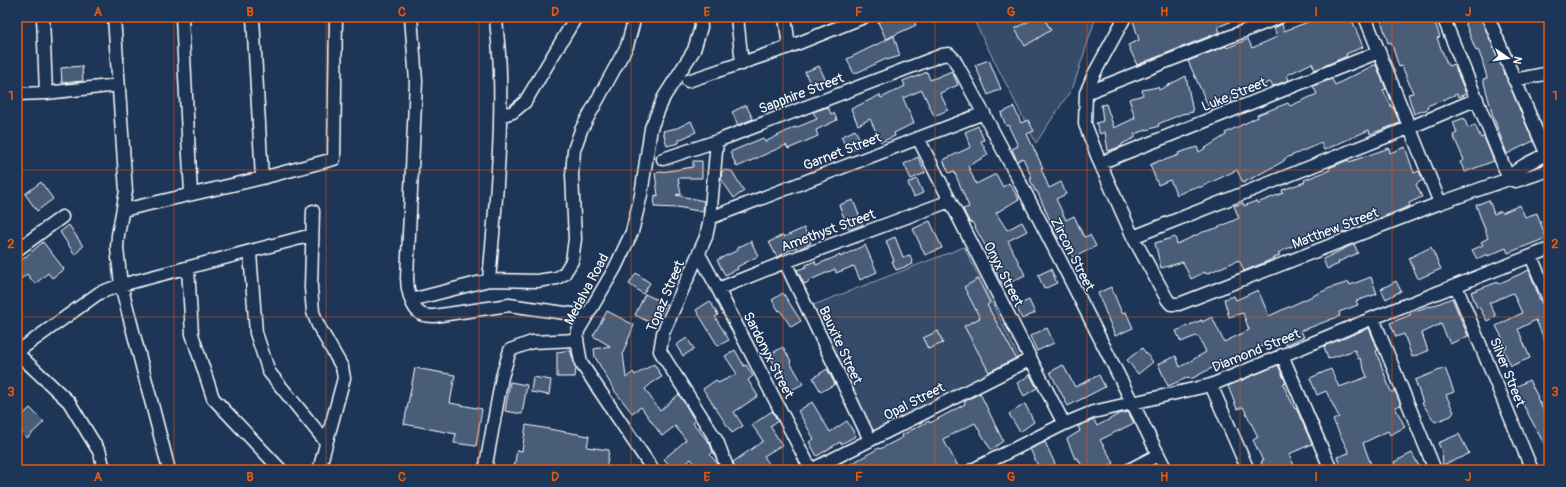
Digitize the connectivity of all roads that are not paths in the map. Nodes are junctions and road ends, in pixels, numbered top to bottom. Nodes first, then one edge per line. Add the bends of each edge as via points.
1 (43, 17) edge
2 (114, 17) edge
3 (182, 17) edge
4 (253, 17) edge
5 (336, 17) edge
6 (411, 17) edge
7 (496, 17) edge
8 (576, 17) edge
9 (635, 17) edge
10 (700, 17) edge
11 (737, 17) edge
12 (785, 17) edge
13 (864, 17) edge
14 (1125, 17) edge
15 (1280, 17) edge
16 (1365, 17) edge
17 (1443, 17) edge
18 (1488, 17) edge
19 (789, 47) junction
20 (1380, 52) junction
21 (949, 54) joint
22 (742, 64) junction
23 (1549, 73) edge
24 (1514, 80) junction
25 (688, 81) dead end
26 (118, 85) junction
27 (46, 93) junction
28 (1086, 93) junction
29 (17, 94) edge
30 (1477, 99) junction
31 (984, 113) junction
32 (500, 116) junction
33 (1411, 127) junction
34 (918, 138) junction
35 (717, 142) junction
36 (1548, 157) edge
37 (663, 159) dead end
38 (1532, 162) junction
39 (1100, 163) junction
40 (1549, 170) edge
41 (1537, 174) junction
42 (262, 178) junction
43 (1509, 179) junction
44 (191, 194) junction
45 (950, 201) junction
46 (1440, 203) junction
47 (123, 210) junction
48 (313, 211) dead end
49 (62, 217) dead end
50 (710, 218) junction
51 (312, 235) junction
52 (1133, 237) junction
53 (1549, 249) edge
54 (17, 250) edge
55 (250, 253) junction
56 (699, 254) junction
57 (1531, 256) junction
58 (785, 262) junction
59 (188, 268) junction
60 (489, 280) junction
61 (121, 285) junction
62 (1456, 286) junction
63 (718, 288) junction
64 (411, 300) junction
65 (1549, 300) edge
66 (586, 316) junction
67 (1373, 318) junction
68 (576, 340) junction
69 (17, 352) edge
70 (1282, 355) junction
71 (1031, 359) junction
72 (1211, 384) junction
73 (1133, 403) junction
74 (1064, 424) junction
75 (870, 440) junction
76 (326, 442) junction
77 (1158, 455) junction
78 (104, 470) edge
79 (169, 470) edge
80 (281, 470) edge
81 (319, 470) edge
82 (485, 470) edge
83 (653, 470) edge
84 (728, 470) edge
85 (811, 470) edge
86 (972, 470) edge
87 (1129, 470) edge
88 (1166, 470) edge
89 (1248, 470) edge
90 (1331, 470) edge
91 (1435, 470) edge
92 (1532, 470) edge

1 - 27 street
2 - 26 street
3 - 44 street
4 - 42 street
5 - 42 street via 334,159
6 - 64 street via 416,81 407,278 407,290
7 - 32 street
8 - 32 street via 525,102 513,112
9 - 60 street via 627,46 581,130 574,150 572,176 575,239 572,261 564,274 557,278 537,281
10 - 66 street, Medalva Road via 701,27 694,50 664,98 651,128 641,195 632,232 615,268
11 - 22 street
12 - 19 street
13 - 19 street
14 - 28 street
15 - 28 street
16 - 20 street
17 - 30 street
18 - 24 street
19 - 22 street
20 - 33 street
20 - 39 street, Luke Street
21 - 31 street, Zircon Street
21 - 35 street, Sapphire Street
22 - 25 street
23 - 24 street
24 - 36 street
26 - 27 street
26 - 47 street via 126,191
27 - 29 street
28 - 39 street via 1085,124
30 - 33 street
30 - 43 street
31 - 34 street, Garnet Street
31 - 73 street, Zircon Street
32 - 60 street
33 - 46 street
33 - 52 street
34 - 45 street, Onyx Street
34 - 50 street, Garnet Street
35 - 37 street, Sapphire Street
35 - 50 street, Topaz Street
36 - 38 street
38 - 41 street
38 - 43 street via 1512,174
39 - 52 street
40 - 41 street
41 - 43 street via 1516,181
42 - 44 street
43 - 46 street, Matthew Street
44 - 47 street
45 - 58 street, Amethyst Street
45 - 71 street, Onyx Street
46 - 52 street, Matthew Street via 1179,304 1171,304 1167,299
47 - 61 street via 117,248
48 - 51 street
49 - 54 street
50 - 56 street, Topaz Street
51 - 55 street
51 - 76 street via 313,312 342,367 344,378
53 - 57 street, Diamond Street
55 - 59 street
55 - 76 street via 256,333 269,372
56 - 63 street, Sardonyx Street
56 - 84 street, Topaz Street via 663,333 660,351 717,441
57 - 62 street, Diamond Street
57 - 65 street
58 - 63 street, Amethyst Street
58 - 75 street, Bauxite Street
59 - 61 street
59 - 80 street via 192,334 213,398
60 - 64 street
61 - 69 street via 99,293
61 - 79 street
62 - 67 street, Diamond Street
62 - 92 street, Silver Street
63 - 85 street, Sardonyx Street
64 - 66 street via 420,314 426,316 509,305
66 - 68 street, Medalva Road
67 - 70 street, Diamond Street
67 - 91 street
68 - 82 street via 532,342 510,350 502,377
68 - 83 street, Medalva Road via 581,363
69 - 78 street via 69,402 100,453
70 - 72 street, Diamond Street
70 - 90 street
71 - 74 street, Onyx Street
71 - 75 street, Opal Street
72 - 73 street, Diamond Street
72 - 89 street
73 - 74 street, Diamond Street via 1093,412
73 - 77 street, Zircon Street
74 - 86 street, Diamond Street
75 - 85 street, Opal Street
76 - 81 street
77 - 87 street
77 - 88 street, Zircon Street

